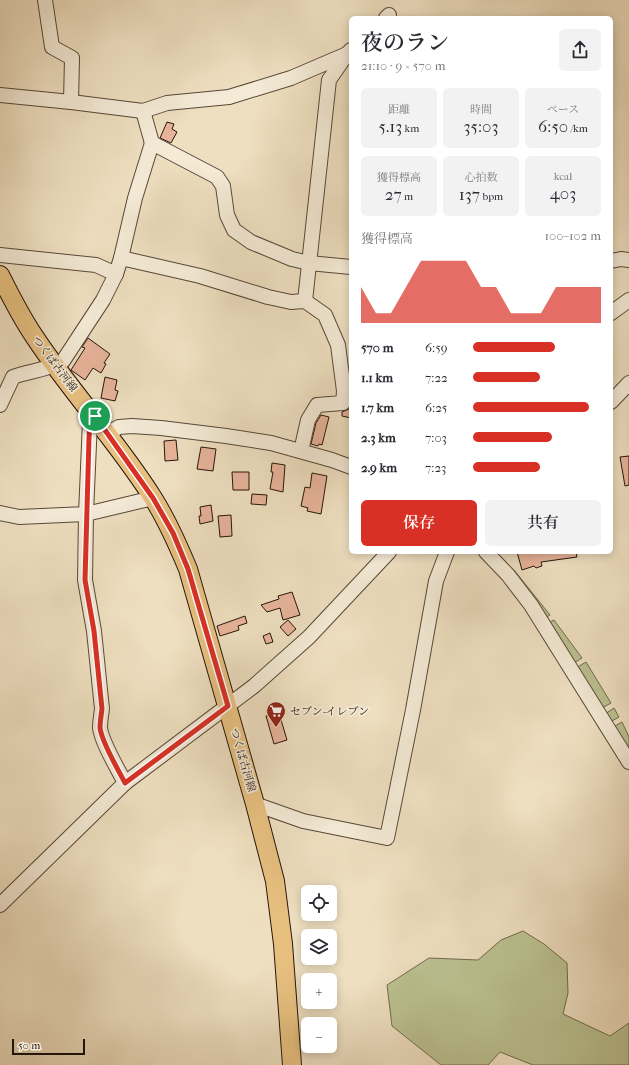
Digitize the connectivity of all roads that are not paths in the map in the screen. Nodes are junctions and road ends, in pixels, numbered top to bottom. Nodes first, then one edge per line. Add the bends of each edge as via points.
1 (45, 0) edge
2 (349, 52) edge
3 (0, 94) edge
4 (70, 102) junction
5 (143, 111) junction
6 (152, 143) junction
7 (0, 255) edge
8 (121, 258) junction
9 (629, 260) edge
10 (613, 261) edge
11 (309, 263) junction
12 (349, 267) edge
13 (0, 274) edge
14 (116, 274) junction
15 (629, 300) edge
16 (305, 301) junction
17 (613, 312) edge
18 (55, 366) junction
19 (629, 383) edge
20 (613, 400) edge
21 (0, 405) edge
22 (95, 416) junction
23 (108, 433) junction
24 (301, 452) junction
25 (349, 466) edge
26 (153, 498) junction
27 (0, 513) edge
28 (86, 514) junction
29 (387, 554) edge
30 (446, 554) edge
31 (488, 554) edge
32 (228, 706) junction
33 (629, 762) edge
34 (125, 783) junction
35 (255, 804) junction
36 (0, 904) edge
37 (292, 1065) edge

1 - 4 street via 52,47 72,58
2 - 5 street via 291,78 229,97 167,104
2 - 11 street via 329,80
3 - 4 street
4 - 5 street
5 - 6 street
6 - 8 street via 135,198
6 - 11 street via 217,177 223,186 227,215 234,230 251,242 292,259
7 - 14 street via 96,265
8 - 14 street
8 - 16 street via 200,276 268,297 291,302
9 - 10 street
11 - 12 street
11 - 16 street
13 - 18 main road, つくば古河線 via 33,335
14 - 18 street via 103,300 63,361
15 - 17 street
16 - 24 street via 325,315 338,345 344,391 343,403 317,405 308,420
18 - 21 street via 13,377
18 - 22 main road, つくば古河線
19 - 20 street
22 - 23 main road, つくば古河線
22 - 28 street via 90,421
23 - 24 street via 124,426 161,428 272,443
23 - 26 main road, つくば古河線
24 - 25 street
26 - 28 street
26 - 32 main road, つくば古河線 via 173,533 188,569
27 - 28 street via 26,517
28 - 34 street via 85,580 94,631 102,709 100,730
29 - 32 street via 309,637
30 - 35 street via 436,581 387,838 303,821
31 - 33 street via 531,605
32 - 34 street
32 - 35 main road, つくば古河線
34 - 36 street
35 - 37 main road, つくば古河線 via 279,911

